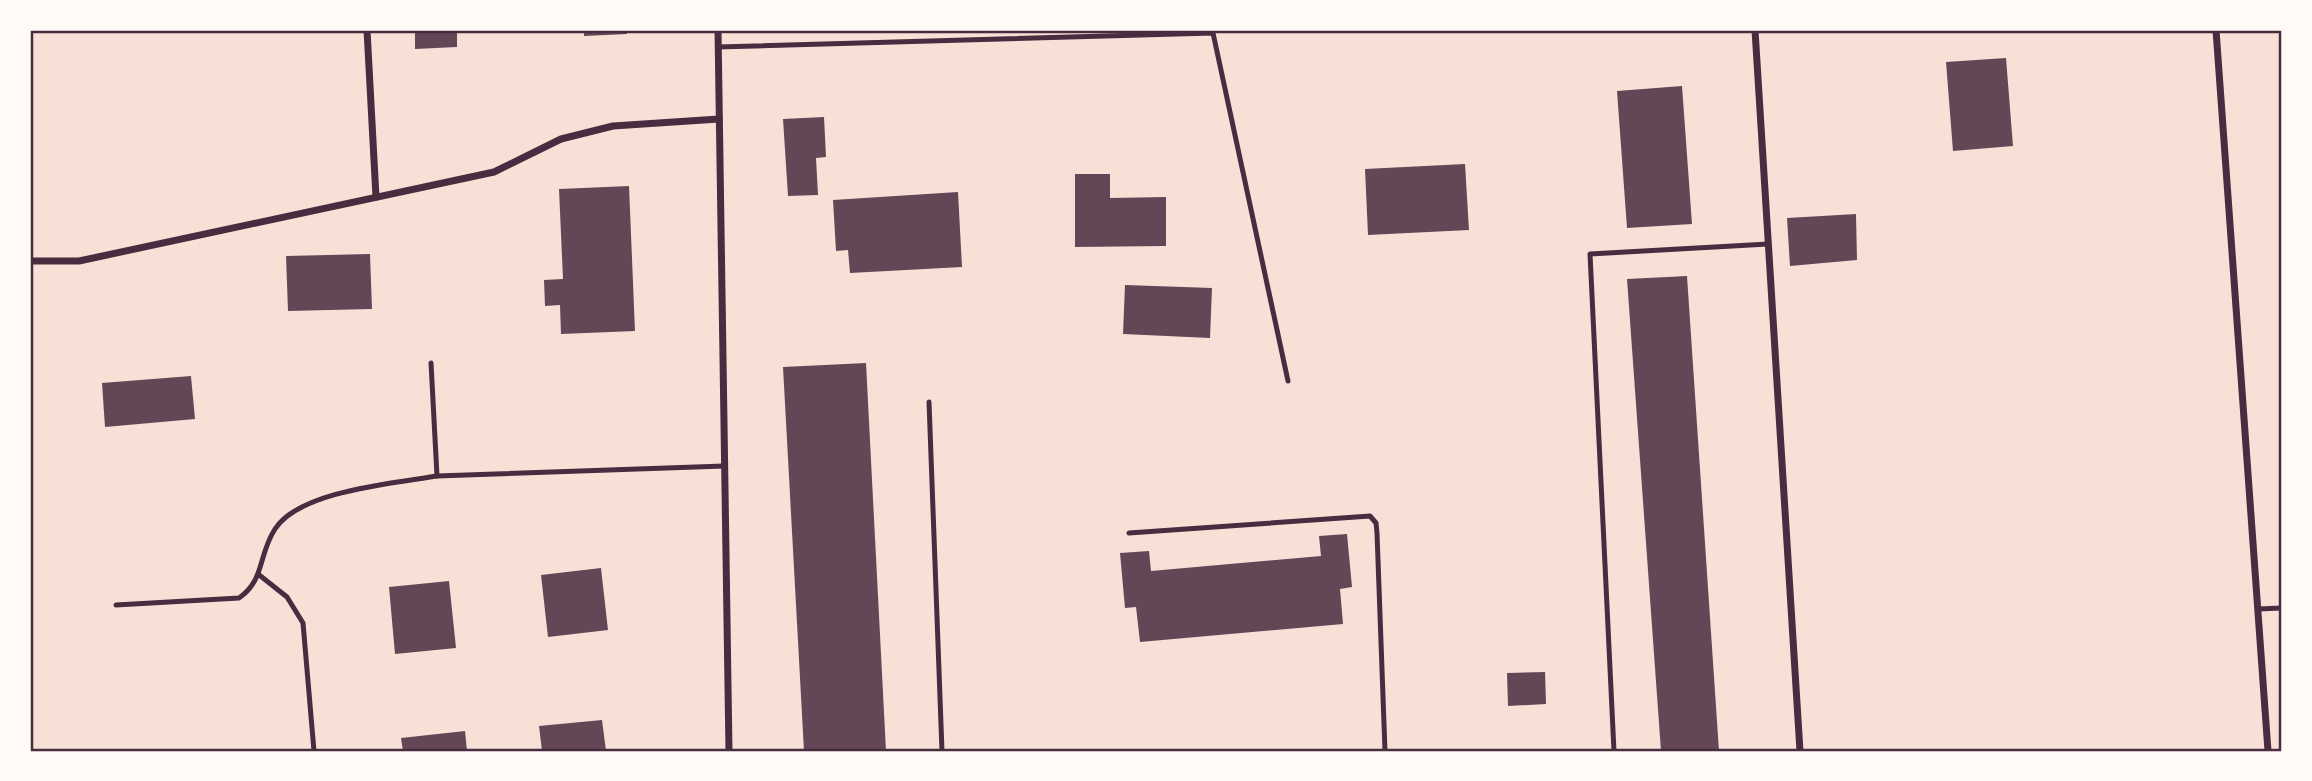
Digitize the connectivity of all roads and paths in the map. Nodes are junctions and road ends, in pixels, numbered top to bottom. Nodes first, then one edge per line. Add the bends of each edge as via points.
1 (367, 30) edge
2 (718, 30) edge
3 (1755, 30) edge
4 (2216, 30) edge
5 (718, 47) junction
6 (719, 119) junction
7 (376, 197) junction
8 (1768, 244) junction
9 (30, 261) edge
10 (431, 363) dead end
11 (1288, 381) dead end
12 (929, 402) dead end
13 (724, 467) junction
14 (436, 476) junction
15 (1129, 533) dead end
16 (258, 574) junction
17 (116, 605) dead end
18 (2282, 608) edge
19 (2258, 609) junction
20 (314, 751) edge
21 (729, 751) edge
22 (942, 751) edge
23 (1385, 751) edge
24 (1614, 751) edge
25 (1800, 751) edge
26 (2268, 751) edge

1 - 7 street
2 - 5 street
3 - 8 street
4 - 19 street
5 - 6 street
5 - 11 lane via 1213,33
6 - 7 street via 613,126 561,139 494,172
6 - 13 street
7 - 9 street via 79,261
8 - 24 lane via 1590,254
8 - 25 street
10 - 14 lane
12 - 22 lane
13 - 14 lane
13 - 21 street
14 - 16 lane via 332,494 303,507 276,526
15 - 23 lane via 1370,516 1377,533
16 - 17 lane via 254,588 239,598
16 - 20 lane via 287,597 303,623
18 - 19 lane
19 - 26 street

